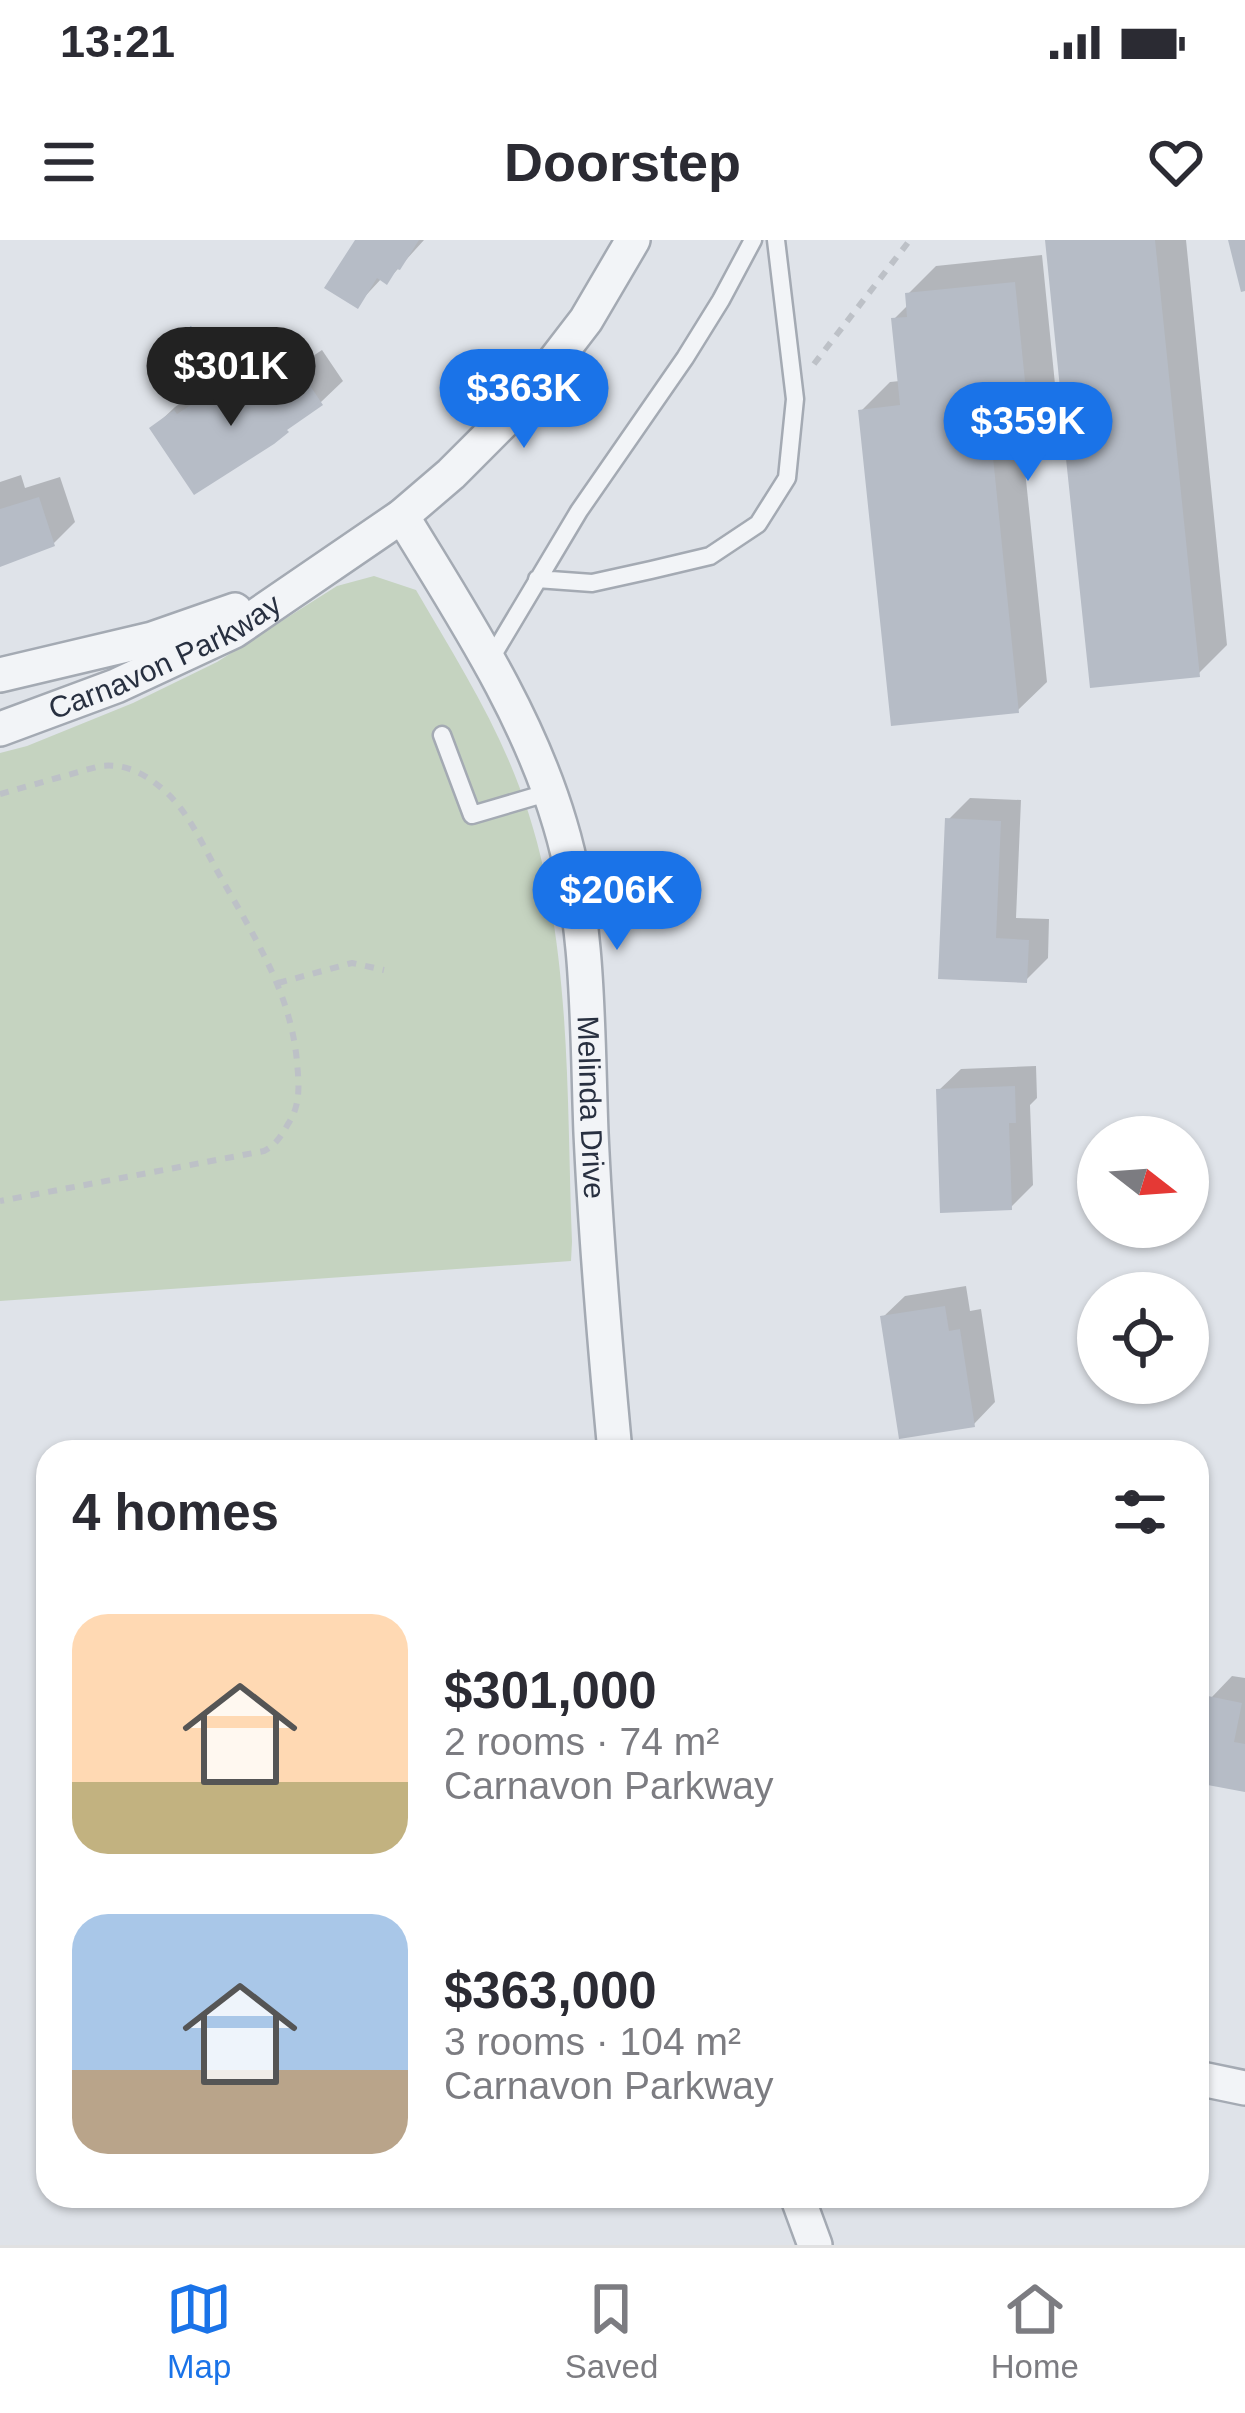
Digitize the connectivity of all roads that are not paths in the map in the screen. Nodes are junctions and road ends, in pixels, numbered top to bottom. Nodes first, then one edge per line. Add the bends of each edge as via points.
1 (633, 240) edge
2 (753, 240) edge
3 (776, 240) edge
4 (402, 516) junction
5 (319, 573) junction
6 (537, 579) junction
7 (489, 661) junction
8 (0, 675) edge
9 (0, 729) edge
10 (442, 735) dead end
11 (550, 791) junction
12 (614, 1440) edge
13 (1209, 2080) edge
14 (1245, 2088) edge
15 (801, 2208) edge
16 (815, 2245) edge

1 - 4 street, Carnavon Parkway via 586,320 523,402
2 - 6 lane via 685,358
3 - 6 lane via 795,399 788,478 758,524 710,556 651,571 592,583
4 - 5 street, Carnavon Parkway
4 - 7 street, Melinda Drive
5 - 8 street, Carnavon Parkway via 182,630
5 - 9 street, Carnavon Parkway via 199,649
6 - 7 lane
7 - 11 street, Melinda Drive
10 - 11 lane via 472,815
11 - 12 street, Melinda Drive via 582,947
13 - 14 street
15 - 16 street

